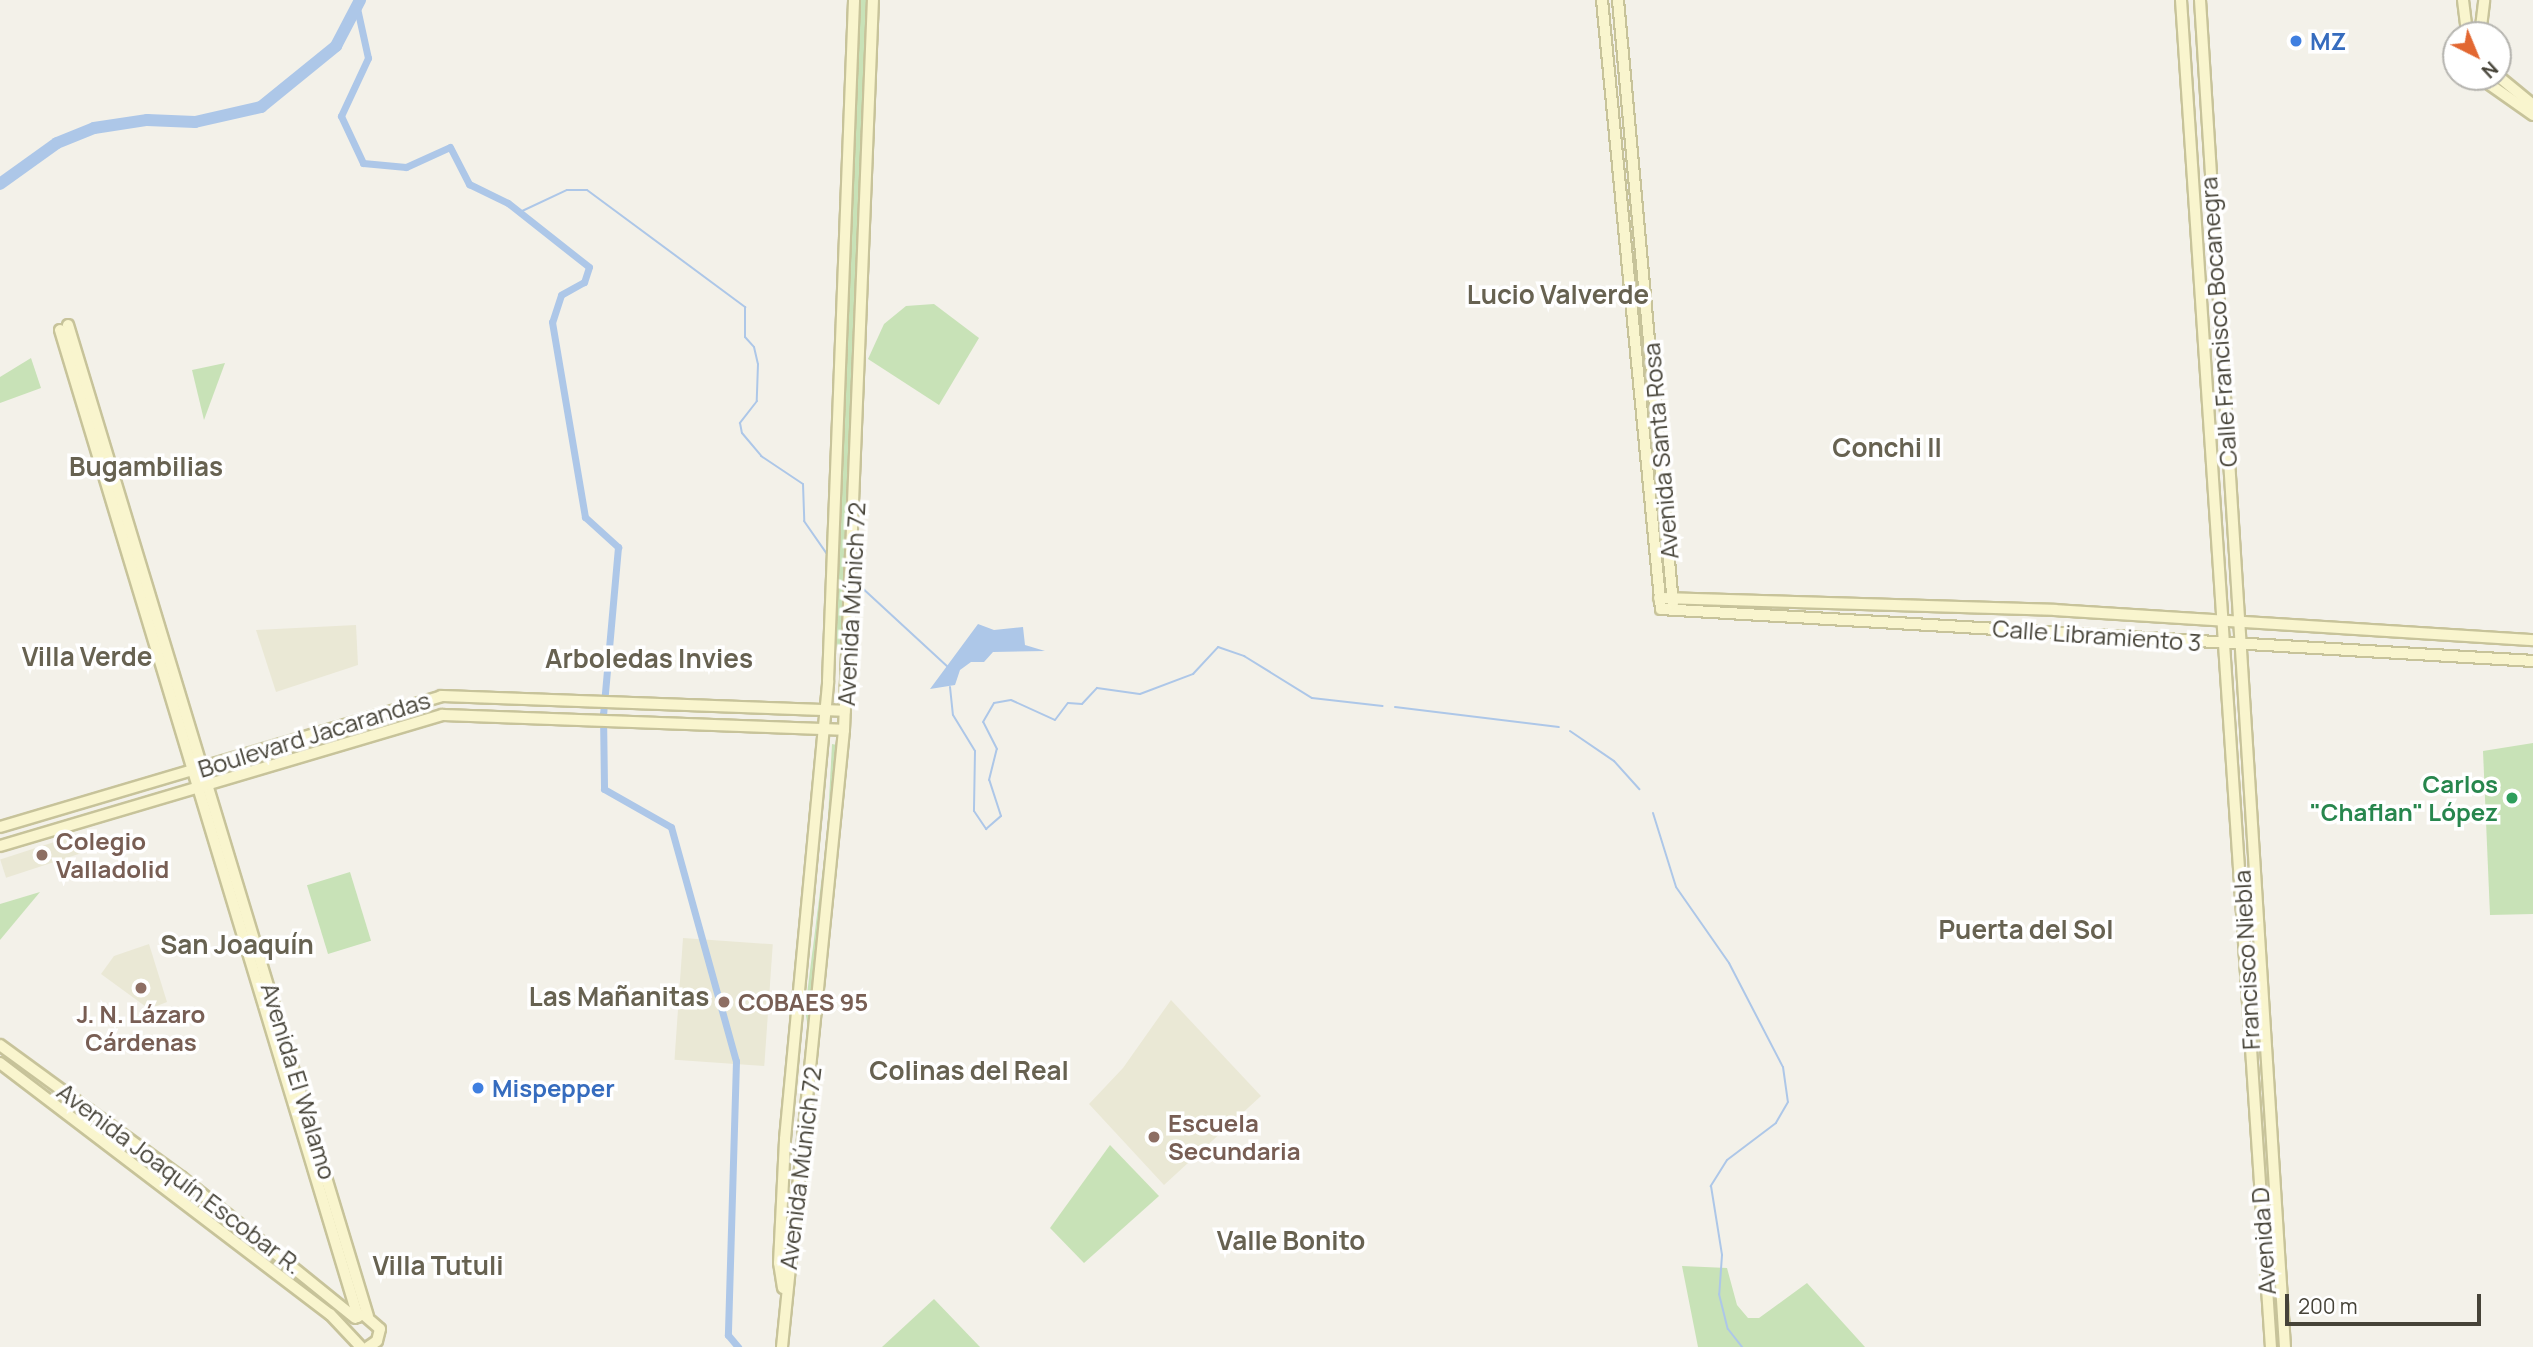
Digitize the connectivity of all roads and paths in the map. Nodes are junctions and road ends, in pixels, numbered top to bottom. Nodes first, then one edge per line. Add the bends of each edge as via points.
1 (854, 0) edge
2 (873, 0) edge
3 (1602, 0) edge
4 (1618, 0) edge
5 (2181, 0) edge
6 (2200, 0) edge
7 (2463, 0) edge
8 (2484, 0) edge
9 (2465, 21) edge
10 (2482, 21) edge
11 (2512, 88) edge
12 (2499, 91) edge
13 (2533, 105) edge
14 (2533, 115) edge
15 (64, 327) dead end
16 (835, 529) junction
17 (853, 550) junction
18 (833, 556) junction
19 (1673, 597) junction
20 (1660, 603) junction
21 (1674, 610) junction
22 (2223, 621) junction
23 (2238, 622) junction
24 (2388, 629) junction
25 (2533, 640) edge
26 (2224, 643) junction
27 (2239, 645) junction
28 (2385, 653) junction
29 (2533, 662) edge
30 (827, 709) junction
31 (845, 711) junction
32 (825, 730) junction
33 (844, 730) junction
34 (200, 768) junction
35 (205, 783) junction
36 (0, 827) edge
37 (0, 846) edge
38 (0, 1045) edge
39 (0, 1063) edge
40 (804, 1132) junction
41 (2256, 1134) joint
42 (2270, 1137) joint
43 (785, 1139) junction
44 (784, 1294) junction
45 (361, 1317) junction
46 (348, 1330) junction
47 (361, 1347) edge
48 (368, 1347) edge
49 (782, 1347) edge
50 (2271, 1347) edge
51 (2285, 1347) edge

1 - 16 street, Avenida Múnich 72
2 - 17 street, Avenida Múnich 72
3 - 20 street, Avenida Santa Rosa
4 - 19 street, Avenida Santa Rosa
5 - 22 street, Calle Francisco Bocanegra
6 - 23 street, Calle Francisco Bocanegra
7 - 9 street
8 - 10 street
11 - 13 street
12 - 14 street
15 - 34 street, Avenida El Walamo
16 - 17 street
16 - 18 street, Avenida Múnich 72
17 - 18 street
17 - 31 street, Avenida Múnich 72
18 - 30 street, Avenida Múnich 72
19 - 20 street, Calle Libramiento 3
19 - 21 street, Avenida Santa Rosa
19 - 22 street, Calle Libramiento 3
20 - 21 street, Calle Libramiento 3
21 - 26 street, Calle Libramiento 3
22 - 23 street, Calle Libramiento 3
22 - 26 street, Calle Francisco Bocanegra
23 - 24 street, Calle Libramiento 3
23 - 27 street, Calle Francisco Bocanegra
24 - 25 street, Calle Libramiento 3
24 - 28 street
26 - 27 street, Calle Libramiento 3
26 - 41 street, Francisco Niebla
27 - 28 street, Calle Libramiento 3
27 - 42 street, Francisco Niebla
28 - 29 street, Calle Libramiento 3
30 - 31 street, Boulevard Jacarandas
30 - 32 street, Avenida Múnich 72
30 - 34 street, Boulevard Jacarandas via 442,696
31 - 33 street, Avenida Múnich 72
32 - 33 street, Boulevard Jacarandas
32 - 35 street, Boulevard Jacarandas via 442,715
32 - 43 street, Avenida Múnich 72
33 - 40 street, Avenida Múnich 72
34 - 35 street, Avenida El Walamo
34 - 36 street, Boulevard Jacarandas
35 - 37 street, Boulevard Jacarandas
35 - 45 street, Avenida El Walamo
38 - 45 street, Avenida Joaquín Escobar R. via 77,1097
39 - 46 street, Avenida Joaquín Escobar R.
40 - 43 street
40 - 44 street, Avenida Múnich 72
41 - 50 street, Avenida D
42 - 51 street, Avenida D
43 - 44 street, Avenida Múnich 72 via 779,1263
44 - 49 street
45 - 46 street
45 - 48 street via 380,1334
46 - 47 street, Avenida Joaquín Escobar R.

